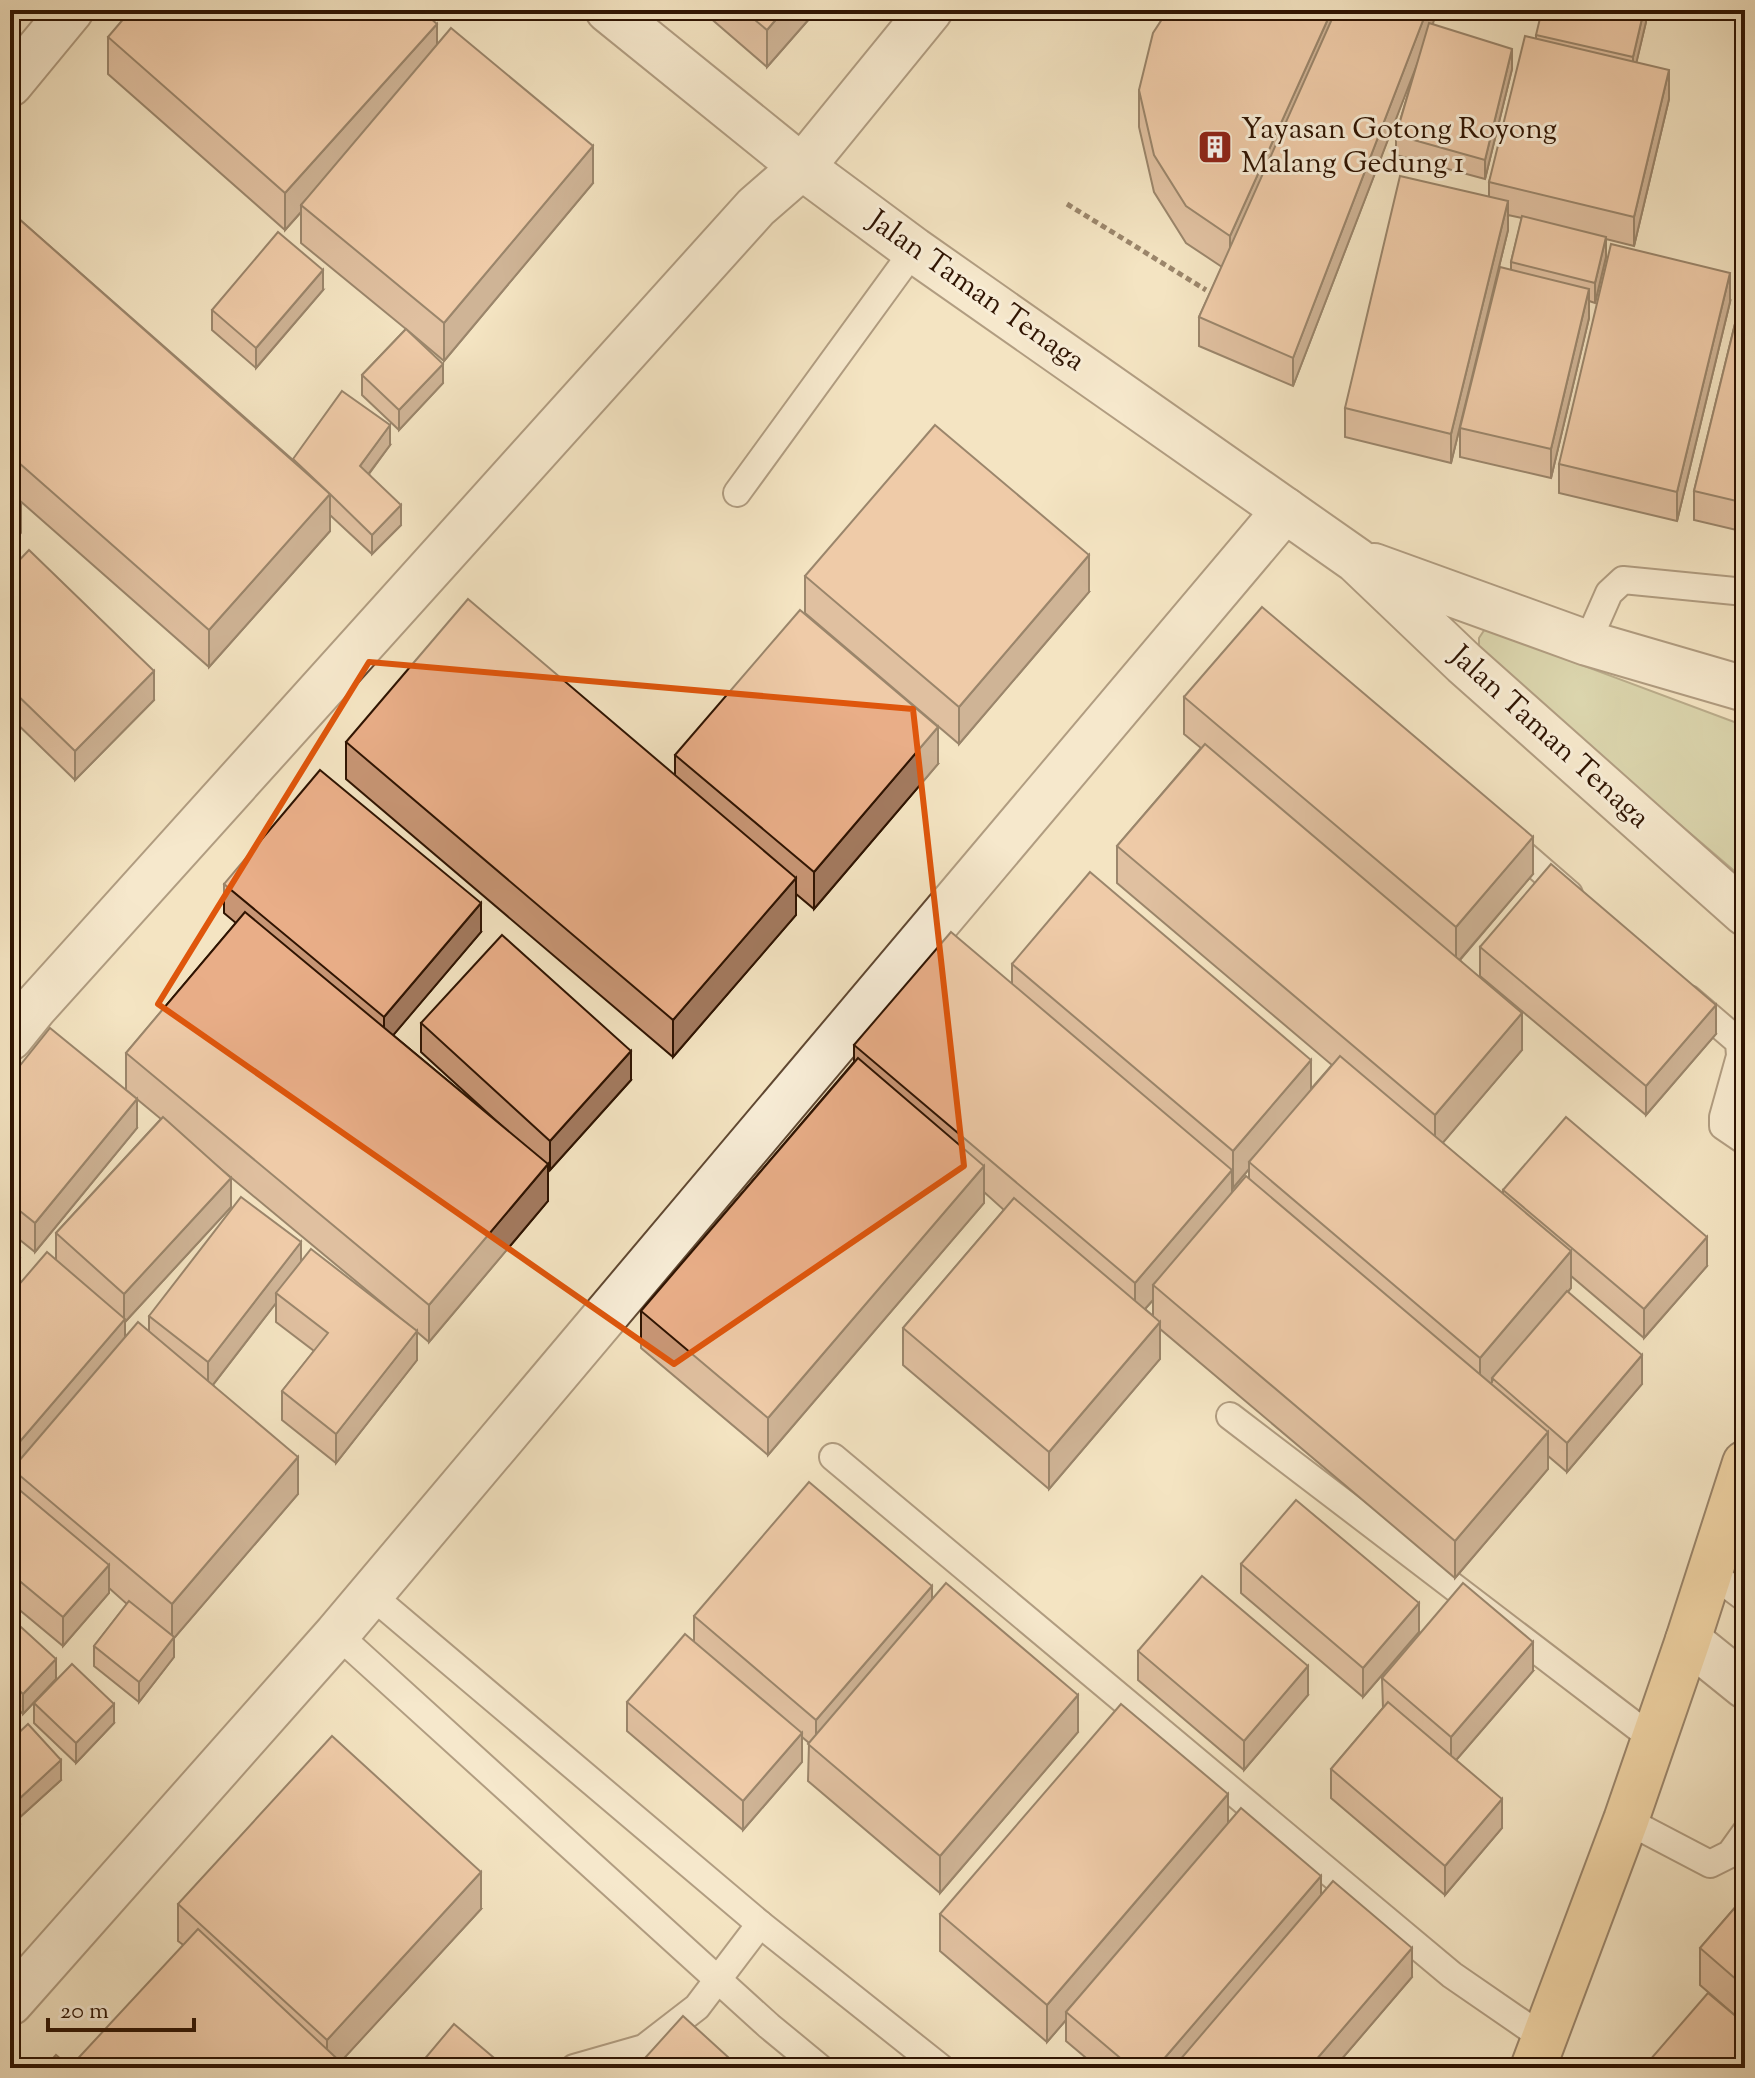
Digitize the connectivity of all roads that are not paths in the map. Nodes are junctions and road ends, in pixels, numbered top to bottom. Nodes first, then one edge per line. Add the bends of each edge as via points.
1 (71, 10) edge
2 (608, 10) edge
3 (930, 10) edge
4 (10, 84) edge
5 (802, 167) junction
6 (914, 250) junction
7 (737, 493) dead end
8 (1285, 510) junction
9 (1356, 560) junction
10 (1745, 592) edge
11 (1587, 643) junction
12 (1745, 689) edge
13 (1488, 824) edge
14 (1584, 907) edge
15 (1745, 913) edge
16 (1668, 980) edge
17 (10, 1038) edge
18 (1745, 1141) edge
19 (1230, 1416) dead end
20 (833, 1457) dead end
21 (1745, 1463) edge
22 (1710, 1572) junction
23 (370, 1594) junction
24 (1745, 1598) edge
25 (337, 1634) junction
26 (1688, 1640) junction
27 (1745, 1686) edge
28 (1653, 1739) junction
29 (1626, 1820) junction
30 (1745, 1833) edge
31 (760, 1924) junction
32 (717, 1978) junction
33 (10, 2003) edge
34 (1539, 2054) edge
35 (574, 2068) edge
36 (820, 2068) edge
37 (941, 2068) edge

1 - 4 street
2 - 5 street, Jalan Taman Tenaga
3 - 5 street
5 - 6 street, Jalan Taman Tenaga
5 - 17 street via 745,219
6 - 7 lane
6 - 8 street, Jalan Taman Tenaga
8 - 9 street, Jalan Taman Tenaga
8 - 23 street
9 - 11 street, Jalan Taman Tenaga
9 - 15 street, Jalan Taman Tenaga
10 - 11 lane via 1623,580 1609,593
11 - 12 street, Jalan Taman Tenaga
13 - 14 lane
16 - 18 lane via 1739,1042 1723,1126
19 - 28 lane
20 - 34 lane via 1452,1975
21 - 22 highway
22 - 24 lane
22 - 26 highway
23 - 25 street
23 - 31 lane
25 - 32 lane
25 - 33 street
26 - 27 street
26 - 28 highway
28 - 29 highway
29 - 30 lane via 1710,1864 1730,1854
29 - 34 highway
31 - 32 lane
31 - 37 lane
32 - 35 lane via 697,2007 644,2048
32 - 36 lane

